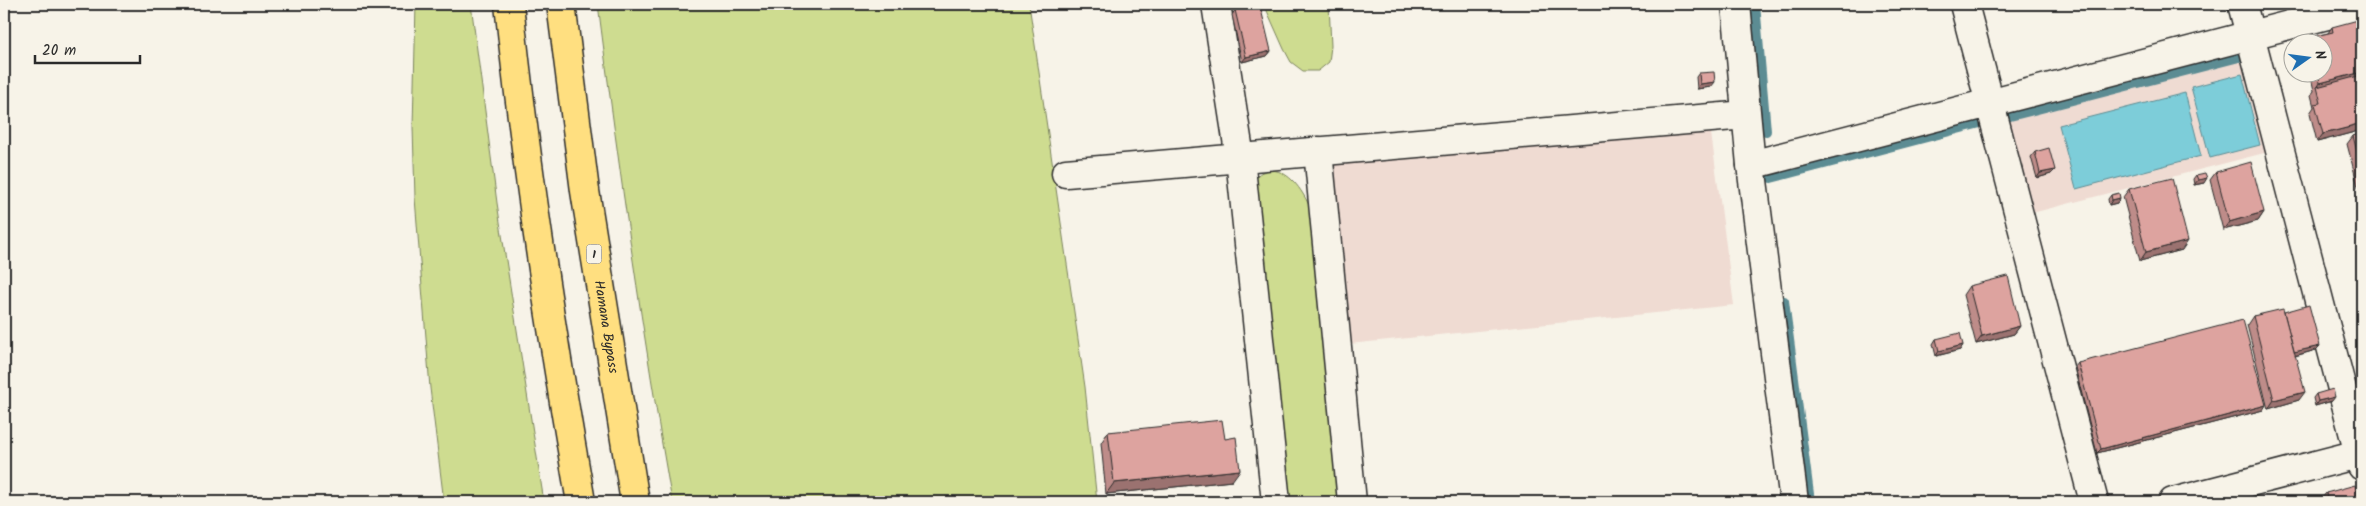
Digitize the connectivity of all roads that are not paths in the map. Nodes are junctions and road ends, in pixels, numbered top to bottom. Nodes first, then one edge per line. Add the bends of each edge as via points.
1 (509, 4) edge
2 (562, 4) edge
3 (1216, 4) edge
4 (1736, 4) edge
5 (1964, 4) edge
6 (2242, 4) edge
7 (2362, 6) edge
8 (2250, 35) junction
9 (1990, 103) junction
10 (1746, 115) junction
11 (1318, 151) junction
12 (1240, 158) junction
13 (1751, 165) junction
14 (1066, 173) dead end
15 (2361, 458) edge
16 (581, 502) edge
17 (635, 502) edge
18 (1276, 502) edge
19 (1352, 502) edge
20 (1794, 502) edge
21 (2094, 502) edge
22 (2173, 502) edge

1 - 16 highway via 534,208
2 - 17 highway, Hamana Bypass / 1 via 585,191
3 - 12 street
4 - 10 street
5 - 9 street
6 - 8 street
7 - 8 street
8 - 9 street
8 - 15 street
9 - 13 street
9 - 21 street
10 - 11 street
10 - 13 street
11 - 12 street
11 - 19 street
12 - 14 street
12 - 18 street
13 - 20 street
15 - 22 street

